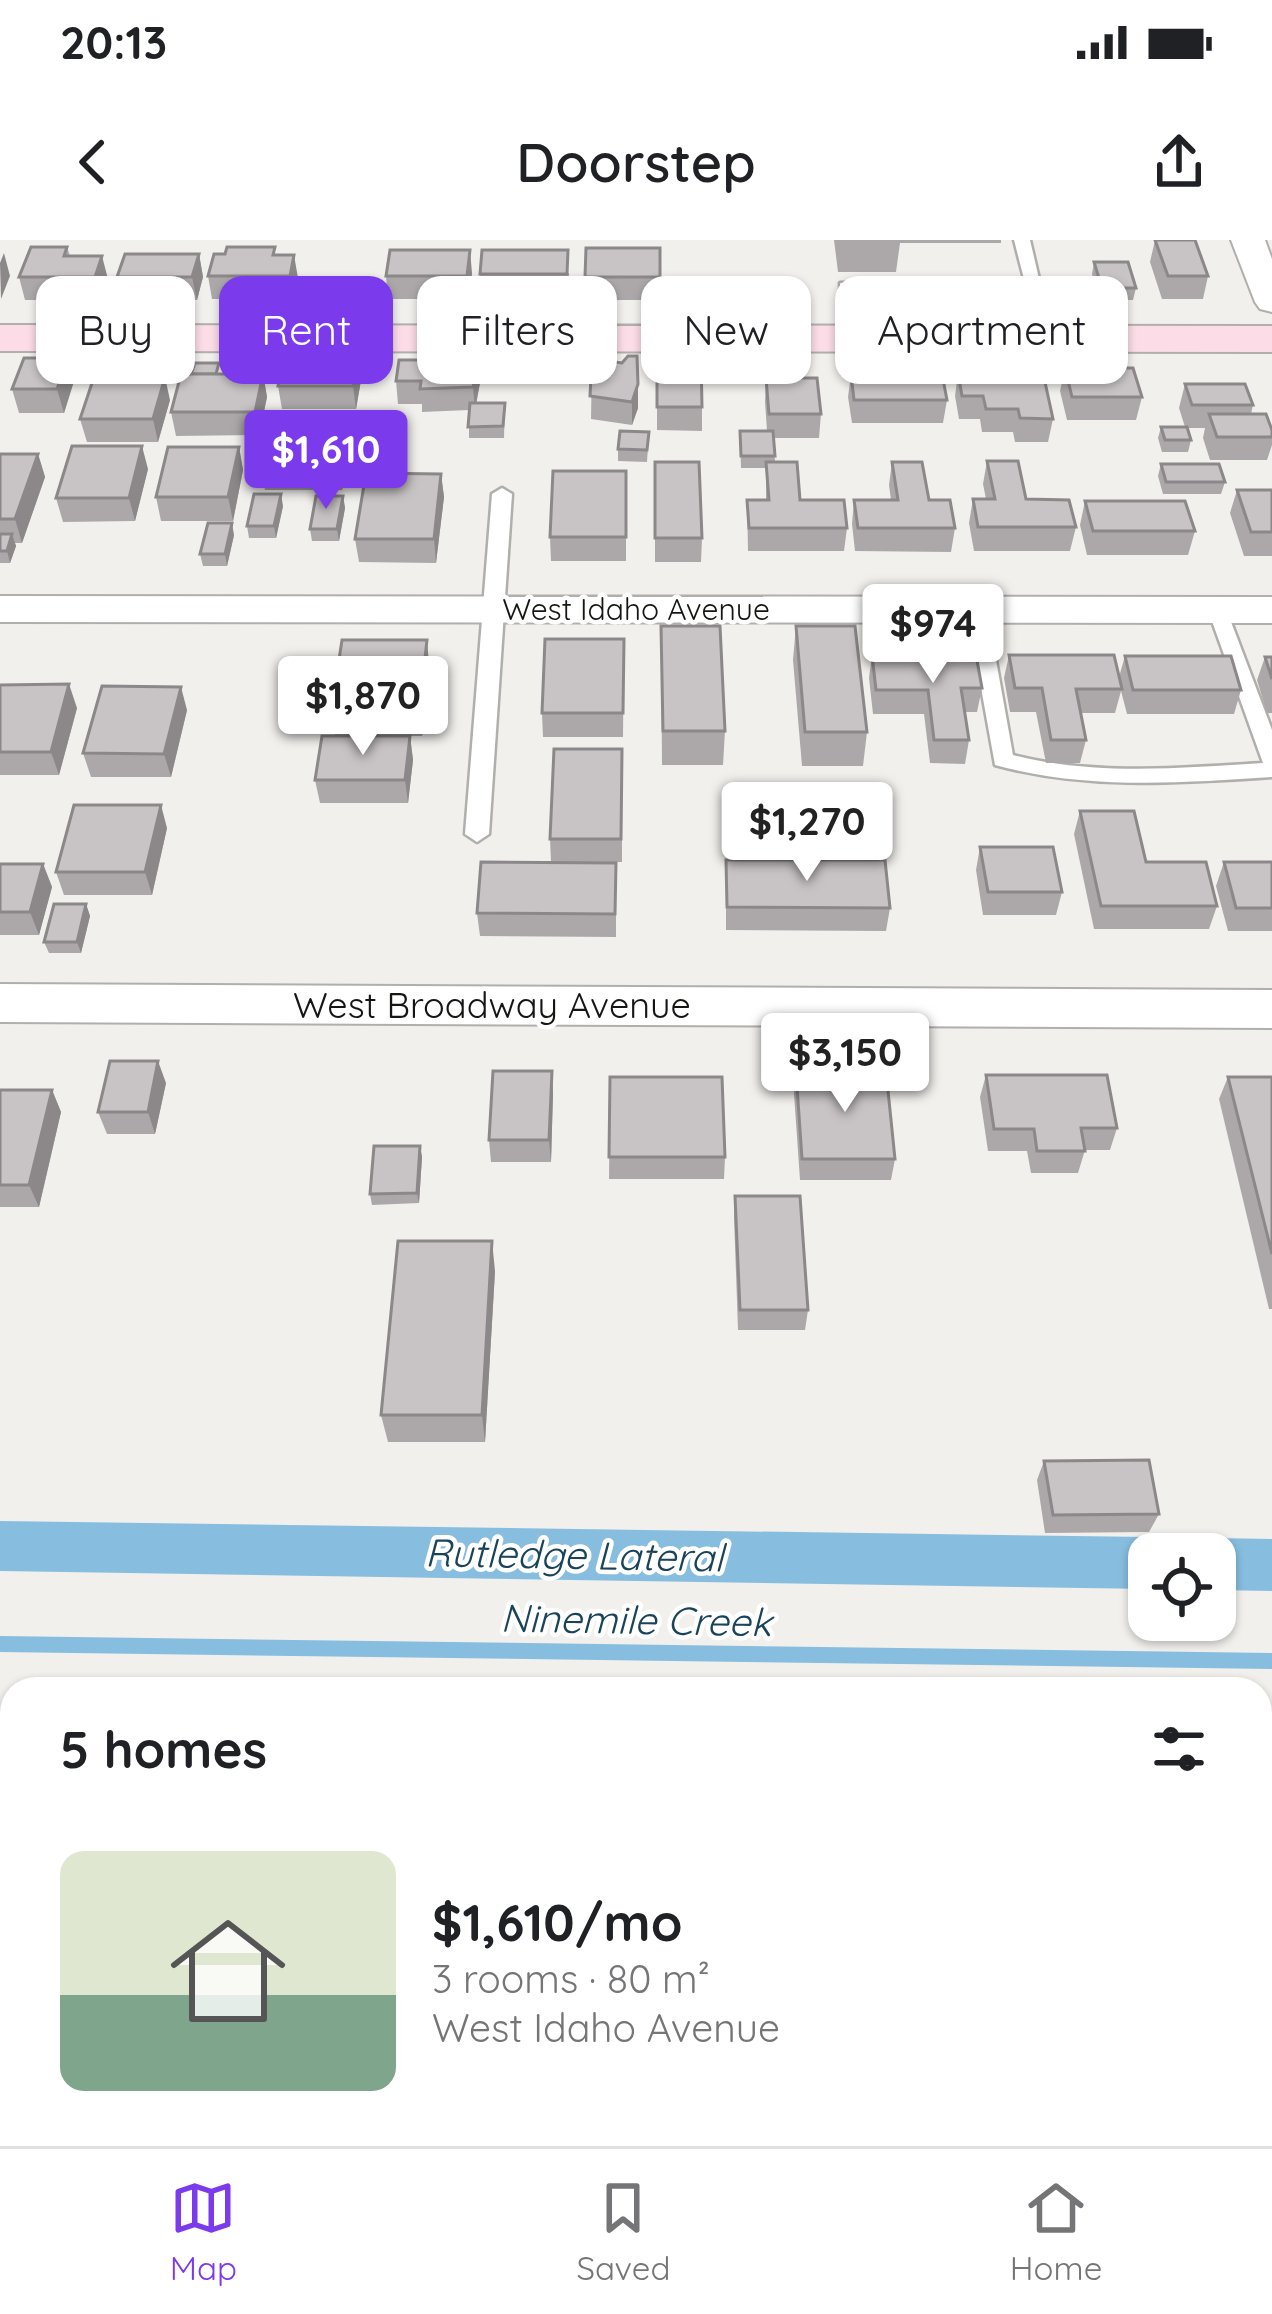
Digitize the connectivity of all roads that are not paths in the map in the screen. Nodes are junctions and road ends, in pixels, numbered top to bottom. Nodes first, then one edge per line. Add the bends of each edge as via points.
1 (1022, 240) edge
2 (1248, 240) edge
3 (1032, 276) edge
4 (1272, 302) edge
5 (0, 338) edge
6 (835, 338) edge
7 (1128, 338) edge
8 (1272, 339) edge
9 (502, 494) dead end
10 (0, 609) edge
11 (491, 610) junction
12 (977, 610) junction
13 (1218, 610) junction
14 (1272, 610) edge
15 (1272, 760) edge
16 (1272, 770) edge
17 (477, 834) dead end
18 (0, 1003) edge
19 (1272, 1009) edge

1 - 3 lane
2 - 4 street
5 - 6 street
7 - 8 street
9 - 11 lane
10 - 11 street, West Idaho Avenue
11 - 12 street, West Idaho Avenue
11 - 17 lane
12 - 13 street, West Idaho Avenue
12 - 16 lane via 1003,760 1089,775
13 - 14 street, West Idaho Avenue
13 - 15 lane
18 - 19 street, West Broadway Avenue

